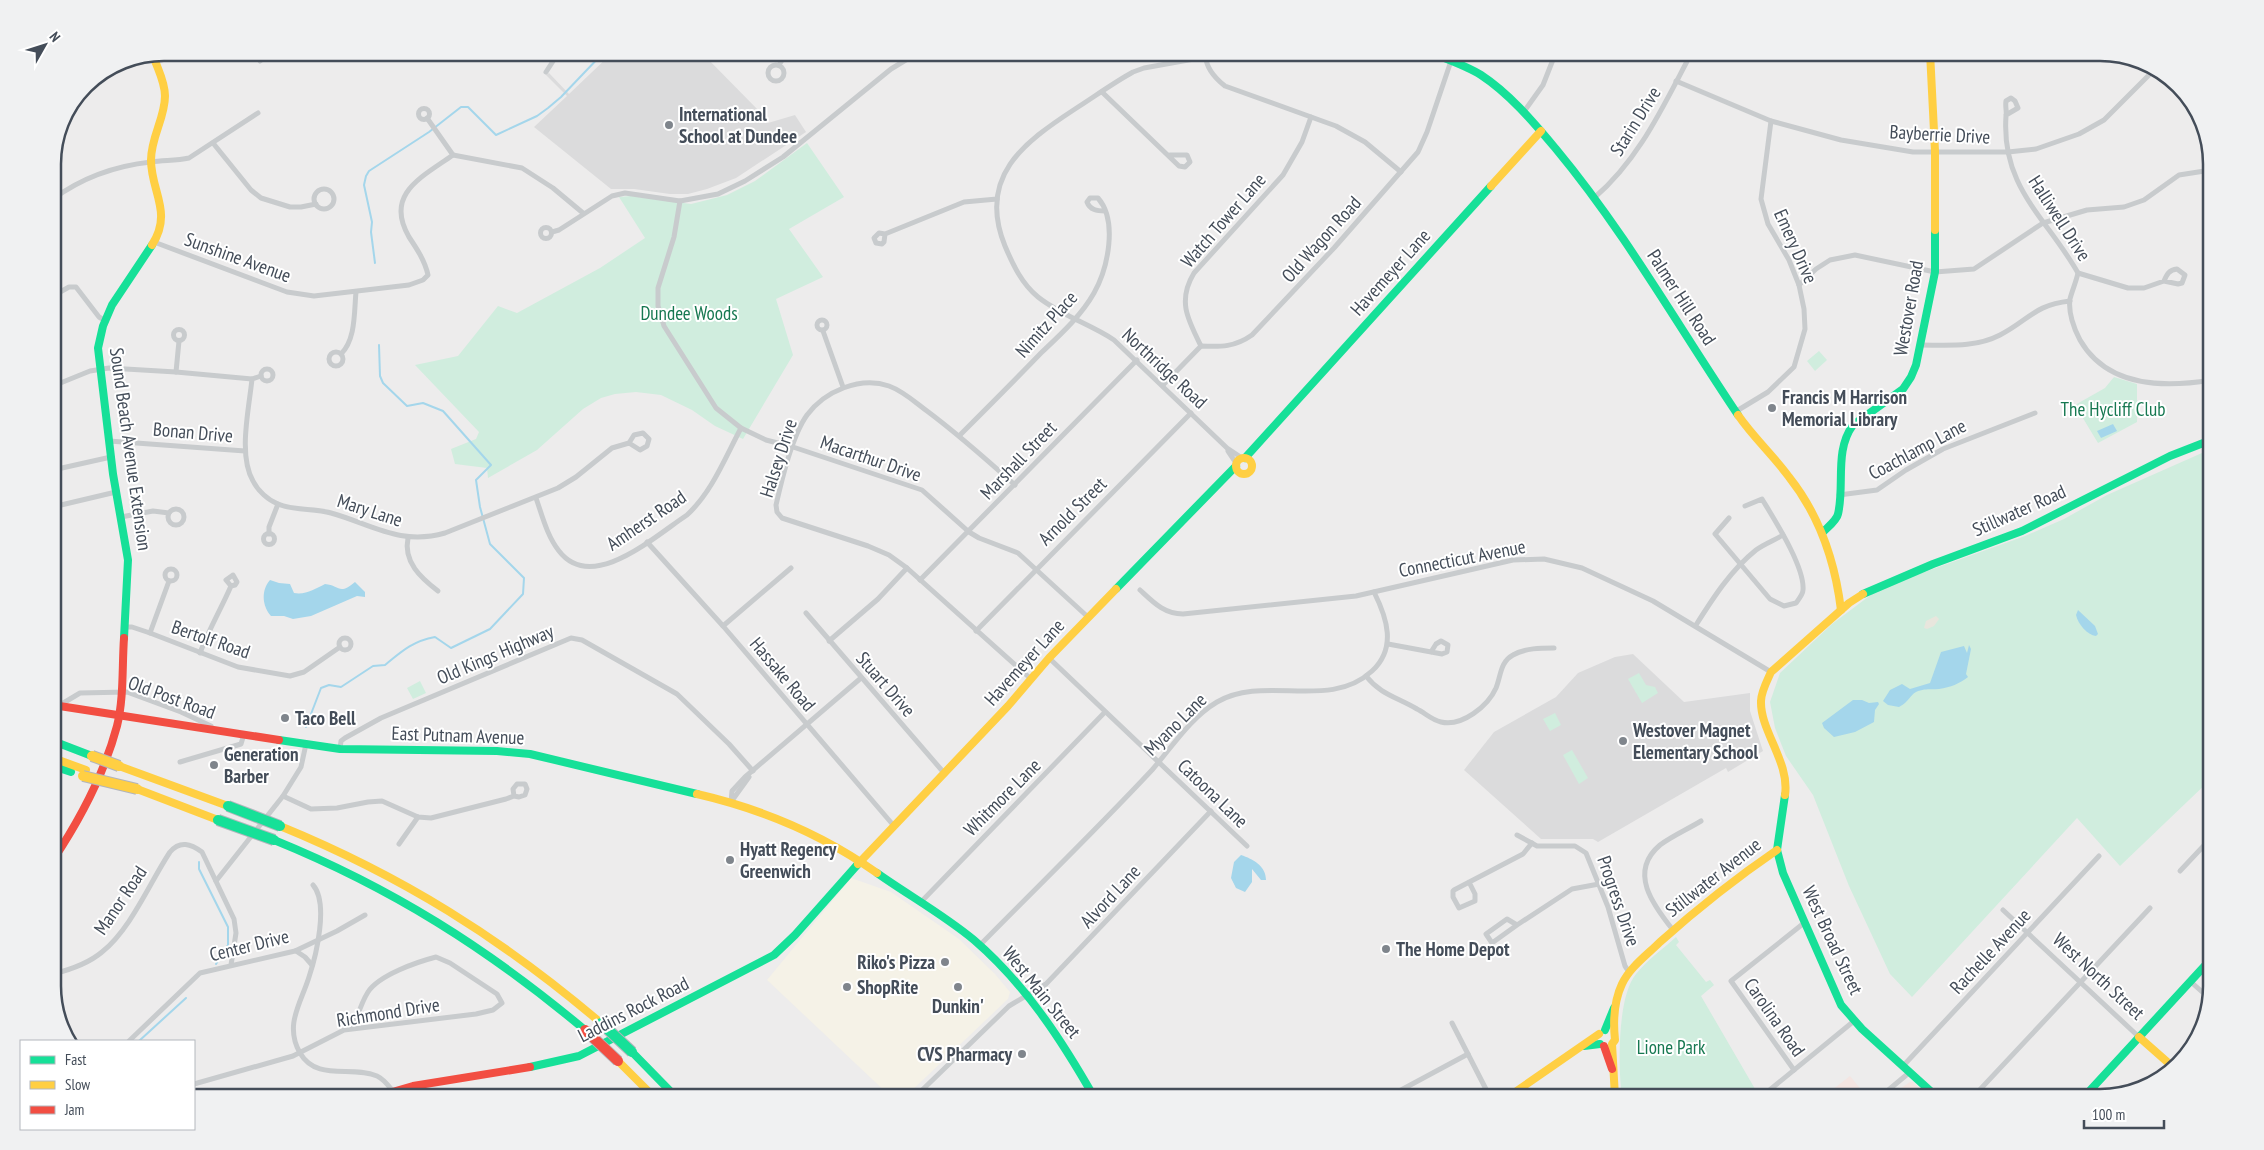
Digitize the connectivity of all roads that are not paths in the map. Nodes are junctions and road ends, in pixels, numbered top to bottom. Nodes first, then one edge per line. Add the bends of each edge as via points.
1 (553, 61) edge
2 (781, 61) edge
3 (902, 61) edge
4 (1177, 61) edge
5 (1207, 61) edge
6 (1451, 61) joint
7 (1552, 61) edge
8 (1687, 61) edge
9 (1930, 61) edge
10 (154, 62) edge
11 (778, 65) dead end
12 (546, 72) dead end
13 (2150, 75) edge
14 (1676, 81) junction
15 (1102, 92) junction
16 (258, 113) dead end
17 (1524, 113) junction
18 (2006, 114) dead end
19 (1311, 117) junction
20 (427, 118) dead end
21 (1771, 121) junction
22 (1541, 131) junction
23 (213, 143) junction
24 (1935, 151) junction
25 (2008, 152) junction
26 (452, 155) junction
27 (1170, 155) dead end
28 (151, 161) junction
29 (2203, 171) edge
30 (1401, 172) junction
31 (61, 193) edge
32 (1594, 198) junction
33 (997, 199) junction
34 (680, 201) junction
35 (316, 204) dead end
36 (1105, 211) dead end
37 (583, 213) junction
38 (2044, 223) junction
39 (552, 232) dead end
40 (885, 234) dead end
41 (154, 242) junction
42 (1935, 272) junction
43 (2078, 273) junction
44 (2164, 281) dead end
45 (1799, 285) junction
46 (61, 292) edge
47 (356, 292) junction
48 (2070, 301) junction
49 (104, 320) junction
50 (1075, 320) junction
51 (824, 330) dead end
52 (179, 341) dead end
53 (1920, 345) junction
54 (1201, 346) junction
55 (341, 354) dead end
56 (1137, 360) junction
57 (99, 368) junction
58 (176, 372) junction
59 (261, 376) dead end
60 (252, 379) junction
61 (2203, 381) edge
62 (61, 383) edge
63 (1163, 385) junction
64 (843, 387) junction
65 (1735, 412) junction
66 (1191, 413) junction
67 (2035, 413) dead end
68 (741, 428) junction
69 (960, 435) junction
70 (109, 441) junction
71 (628, 442) dead end
72 (2203, 443) edge
73 (793, 447) junction
74 (245, 451) junction
75 (111, 457) junction
76 (1242, 464) junction
77 (61, 468) edge
78 (1015, 485) junction
79 (116, 492) junction
80 (1839, 495) junction
81 (536, 498) junction
82 (278, 504) junction
83 (62, 505) dead end
84 (1746, 506) dead end
85 (169, 513) dead end
86 (121, 517) junction
87 (1729, 518) dead end
88 (969, 532) junction
89 (1823, 532) junction
90 (269, 534) dead end
91 (1784, 535) junction
92 (408, 538) junction
93 (647, 542) junction
94 (1740, 565) junction
95 (791, 568) dead end
96 (906, 568) junction
97 (1035, 569) junction
98 (920, 580) junction
99 (169, 581) dead end
100 (231, 586) dead end
101 (1140, 590) dead end
102 (438, 591) dead end
103 (1374, 592) junction
104 (1841, 610) junction
105 (806, 613) dead end
106 (1089, 618) junction
107 (1696, 625) junction
108 (723, 626) junction
109 (125, 627) junction
110 (976, 631) junction
111 (150, 633) junction
112 (830, 641) junction
113 (1388, 644) junction
114 (340, 647) dead end
115 (1554, 648) dead end
116 (1431, 652) dead end
117 (200, 653) junction
118 (1050, 658) junction
119 (1771, 672) junction
120 (1366, 676) junction
121 (862, 678) junction
122 (1031, 679) junction
123 (121, 692) junction
124 (61, 702) edge
125 (61, 706) edge
126 (1105, 712) junction
127 (119, 714) junction
128 (806, 726) junction
129 (218, 730) junction
130 (244, 734) junction
131 (61, 744) edge
132 (306, 744) junction
133 (340, 749) junction
134 (61, 762) edge
135 (180, 762) dead end
136 (1158, 762) junction
137 (61, 768) edge
138 (753, 771) junction
139 (85, 773) junction
140 (945, 774) junction
141 (283, 796) junction
142 (514, 796) dead end
143 (731, 802) junction
144 (1211, 811) junction
145 (418, 817) junction
146 (1700, 821) dead end
147 (894, 826) junction
148 (1517, 834) dead end
149 (61, 844) edge
150 (399, 844) dead end
151 (1532, 844) junction
152 (1247, 846) dead end
153 (2203, 847) edge
154 (1777, 850) junction
155 (2098, 856) dead end
156 (861, 862) junction
157 (2180, 871) dead end
158 (216, 881) junction
159 (1469, 882) junction
160 (1599, 884) junction
161 (313, 885) dead end
162 (898, 889) joint
163 (920, 904) junction
164 (2150, 908) dead end
165 (2003, 910) dead end
166 (365, 915) dead end
167 (1804, 923) junction
168 (1517, 925) junction
169 (1673, 930) junction
170 (2027, 932) junction
171 (318, 941) junction
172 (980, 945) junction
173 (295, 950) junction
174 (231, 965) junction
175 (312, 965) junction
176 (2203, 969) edge
177 (61, 971) edge
178 (1629, 972) junction
179 (2081, 982) junction
180 (2191, 982) junction
181 (2203, 992) edge
182 (1027, 996) junction
183 (1854, 1021) junction
184 (1452, 1023) dead end
185 (353, 1029) junction
186 (2139, 1037) junction
187 (1605, 1038) junction
188 (131, 1040) edge
189 (300, 1053) junction
190 (1468, 1054) junction
191 (2168, 1063) edge
192 (1906, 1069) junction
193 (1794, 1070) junction
194 (195, 1084) edge
195 (391, 1089) edge
196 (421, 1089) edge
197 (645, 1089) edge
198 (667, 1089) edge
199 (924, 1089) edge
200 (1089, 1089) edge
201 (1404, 1089) edge
202 (1486, 1089) edge
203 (1521, 1089) edge
204 (1614, 1089) edge
205 (1772, 1089) edge
206 (1888, 1089) edge
207 (1927, 1089) edge
208 (1982, 1089) edge
209 (2092, 1089) edge

1 - 12 street
2 - 11 street
3 - 34 street via 783,157 718,194
4 - 15 street, Northridge Road via 1144,68
5 - 19 street via 1212,73 1225,86
6 - 17 main road, Palmer Hill Road via 1486,79
6 - 30 street, Old Wagon Road via 1424,142
7 - 17 street via 1543,85
8 - 14 street, Starin Drive
9 - 24 main road, Westover Road
10 - 28 main road, Sound Beach Avenue Extension via 165,91 165,106
13 - 25 street, Bayberrie Drive via 2104,120 2079,134 2036,149
14 - 21 street, Bayberrie Drive
14 - 32 street, Starin Drive via 1641,145 1612,183
15 - 27 street
15 - 33 street, Northridge Road via 1026,144 1010,164
16 - 23 street
17 - 22 main road, Palmer Hill Road
18 - 25 street, Halliwell Drive via 2004,126
19 - 30 street via 1349,132
19 - 54 street, Watch Tower Lane via 1302,142 1283,175 1189,282 1184,303
20 - 26 street
21 - 24 street, Bayberrie Drive via 1841,140 1913,152
21 - 45 street, Emery Drive via 1760,199 1768,224
22 - 32 main road, Palmer Hill Road
22 - 76 main road, Havemeyer Lane
23 - 28 street via 189,158
23 - 35 street via 261,198 290,207
24 - 25 street, Bayberrie Drive
24 - 42 main road, Westover Road
25 - 38 street, Halliwell Drive via 2021,192
26 - 37 street via 522,168
26 - 47 street, Sunshine Avenue via 410,186 400,206 400,219 428,275 409,285
28 - 31 street via 82,179
28 - 41 main road, Sound Beach Avenue Extension via 162,214
29 - 38 street via 2178,175 2144,200 2124,207 2087,210
30 - 54 street, Old Wagon Road via 1252,335 1228,346
32 - 65 main road, Palmer Hill Road via 1663,296
33 - 40 street via 964,202
33 - 50 street, Northridge Road via 1001,236 1017,271 1037,296
34 - 37 street via 621,194 603,200
34 - 68 street, Macarthur Drive via 674,237 658,288 658,306 664,326 716,408
36 - 50 street, Nimitz Place via 1110,232 1103,272 1094,294
37 - 39 street
38 - 42 street via 1974,269
38 - 43 street, Halliwell Drive via 2065,249
41 - 47 street, Sunshine Avenue via 287,292 314,296
41 - 49 main road, Sound Beach Avenue Extension via 126,281
42 - 45 street via 1855,255 1830,260
42 - 53 main road, Westover Road
43 - 44 street via 2128,288 2144,288
43 - 48 street, Halliwell Drive
45 - 65 street, Emery Drive via 1805,329 1794,367 1768,392
46 - 49 street via 76,287
47 - 55 street via 351,335
48 - 53 street via 2043,306 1989,340 1964,346
48 - 61 street, Halliwell Drive via 2074,329 2087,350 2105,368 2130,379 2158,384
49 - 57 main road, Sound Beach Avenue Extension via 99,341
50 - 56 street, Northridge Road via 1099,330
50 - 69 street, Nimitz Place
51 - 64 street
52 - 58 street
53 - 80 main road, Westover Road via 1916,365 1903,389 1848,432 1842,452
54 - 63 street
56 - 63 street, Northridge Road
56 - 78 street, Marshall Street
57 - 58 street
57 - 62 street
57 - 70 main road, Sound Beach Avenue Extension
58 - 60 street
59 - 60 street
60 - 74 street, Mary Lane
63 - 66 street, Northridge Road
64 - 69 street, Halsey Drive via 874,383 888,386 903,393
64 - 73 street, Halsey Drive via 811,411 802,423
65 - 89 main road, Palmer Hill Road via 1799,491
66 - 76 street, Northridge Road
66 - 97 street, Arnold Street
67 - 80 street, Coachlamp Lane via 1943,449 1877,490
68 - 73 street, Macarthur Drive via 766,440
68 - 93 street, Amherst Road via 697,506
69 - 78 street, Halsey Drive
70 - 74 street, Bonan Drive
70 - 75 main road, Sound Beach Avenue Extension
71 - 81 street, Mary Lane via 612,448 568,483
72 - 104 main road, Stillwater Road via 2170,456 2022,531 1884,583
73 - 88 street, Macarthur Drive via 922,490
73 - 96 street, Halsey Drive via 777,499 778,514 789,521 881,550
74 - 82 street, Mary Lane via 253,483
75 - 77 street
75 - 79 main road, Sound Beach Avenue Extension
76 - 106 main road, Havemeyer Lane via 1215,487
78 - 88 street, Marshall Street
79 - 83 street
79 - 86 main road, Sound Beach Avenue Extension
80 - 89 main road, Westover Road via 1836,520
81 - 92 street, Mary Lane via 436,536
81 - 93 street, Amherst Road via 552,539 570,562 584,567 599,566 614,562
82 - 90 street
82 - 92 street, Mary Lane via 329,512
84 - 91 street via 1762,499
85 - 86 street via 153,511
86 - 109 main road, Sound Beach Avenue Extension via 129,565
87 - 94 street via 1714,534
88 - 97 street, Macarthur Drive via 1018,553
88 - 98 street, Marshall Street
89 - 104 main road, Palmer Hill Road via 1836,569
91 - 94 street via 1757,549
91 - 94 street via 1801,575 1804,591 1796,603 1784,606 1770,599
92 - 102 street via 406,546 413,567
93 - 108 street, Hassake Road
94 - 107 street via 1721,586
95 - 108 street
96 - 98 street, Halsey Drive
96 - 112 street via 878,599
97 - 106 street, Macarthur Drive
97 - 110 street, Arnold Street
98 - 110 street, Halsey Drive
99 - 111 street
100 - 117 street
101 - 103 street, Connecticut Avenue via 1164,611 1173,614
103 - 107 street, Connecticut Avenue via 1513,560 1544,559 1571,564 1601,576
103 - 113 street via 1388,626
104 - 119 main road, Stillwater Avenue
105 - 112 street, Stuart Drive
106 - 118 main road, Havemeyer Lane
107 - 119 street, Connecticut Avenue
108 - 128 street, Hassake Road
109 - 111 street, Bertolf Road
109 - 123 main road, Sound Beach Avenue Extension
110 - 122 street, Halsey Drive
111 - 117 street, Bertolf Road
112 - 121 street, Stuart Drive
113 - 116 street
113 - 120 street, Myano Lane via 1379,664
114 - 117 street, Bertolf Road via 304,672 290,676 238,667
115 - 120 street via 1512,655 1503,664 1492,696 1480,709 1452,722 1435,720 1382,692
118 - 122 main road, Havemeyer Lane
118 - 126 street, Catoona Lane
119 - 154 main road, Stillwater Avenue via 1761,703 1785,775 1786,788
120 - 136 street, Myano Lane via 1333,690 1256,691 1232,695 1204,711
121 - 128 street
121 - 140 street, Stuart Drive
122 - 140 main road, Havemeyer Lane
123 - 124 street, Old Post Road via 80,693
123 - 127 main road, Sound Beach Avenue Extension
123 - 129 street, Old Post Road via 173,709
125 - 127 main road, East Putnam Avenue
126 - 136 street, Catoona Lane
126 - 163 street, Whitmore Lane
127 - 129 main road, East Putnam Avenue
127 - 149 main road, Sound Beach Avenue Extension via 85,811
128 - 138 street
128 - 147 street, Hassake Road
129 - 130 main road, East Putnam Avenue
130 - 132 main road, East Putnam Avenue
130 - 135 street via 241,744
131 - 198 main road, bridge via 280,826 365,863 450,910 523,959 602,1023
132 - 133 main road, East Putnam Avenue
132 - 141 street via 301,768
133 - 138 street, Old Kings Highway via 341,741 380,718 571,638 582,640 677,694
133 - 143 main road, East Putnam Avenue via 530,754
134 - 139 main road
136 - 144 street, Catoona Lane
136 - 172 street, Myano Lane
137 - 139 main road
138 - 143 street
139 - 197 main road, bridge via 274,840 353,875 438,921 518,975 585,1030
140 - 147 main road, Havemeyer Lane
141 - 145 street via 310,809 382,801
141 - 158 street
142 - 145 street via 437,818
143 - 156 main road, East Putnam Avenue via 802,828
144 - 152 street, Catoona Lane
144 - 182 street, Alvord Lane via 1053,978
145 - 150 street
146 - 169 street via 1661,845 1649,857 1645,870 1649,893
147 - 156 main road, Havemeyer Lane
148 - 151 street, Progress Drive
151 - 159 street via 1522,854
151 - 160 street, Progress Drive via 1542,847 1575,846 1583,850
153 - 157 street
154 - 167 main road, West Broad Street
154 - 169 main road, Stillwater Avenue
155 - 170 street, Rachelle Avenue
156 - 162 main road, East Putnam Avenue
156 - 196 main road, Laddins Rock Road via 774,955 585,1053 552,1064
158 - 174 street via 236,928
158 - 177 street, Manor Road via 202,852 192,846 178,844 110,944 90,960
159 - 159 street via 1453,891 1459,908 1475,900
160 - 168 street via 1572,888
160 - 178 street, Progress Drive
161 - 171 street via 320,908
162 - 163 main road, West Main Street
163 - 172 main road, West Main Street
164 - 179 street
165 - 170 street, West North Street
166 - 171 street, Center Drive
167 - 183 main road, West Broad Street via 1836,995
167 - 193 street, Carolina Road via 1730,981
168 - 168 street via 1508,920 1486,934 1492,943
169 - 178 main road, Stillwater Avenue
170 - 179 street, West North Street
170 - 192 street, Rachelle Avenue
171 - 173 street, Center Drive
171 - 175 street
172 - 182 main road, West Main Street
173 - 174 street, Center Drive
173 - 175 street
174 - 188 street, Center Drive via 200,973
175 - 189 street via 293,1020
176 - 180 main road
178 - 187 main road, Stillwater Avenue via 1621,985
179 - 186 street, West North Street
179 - 208 street
180 - 181 street
180 - 186 main road
182 - 199 street, Alvord Lane via 1009,1006
182 - 200 main road, West Main Street via 1068,1052
183 - 192 main road, West Broad Street
183 - 193 street
184 - 190 street
185 - 185 street, Richmond Drive via 476,1014 502,1004 497,994 436,957 389,975 372,987 363,1000
185 - 189 street, Richmond Drive via 337,1033
186 - 191 main road, West North Street
186 - 209 main road
187 - 203 main road via 1584,1046
187 - 204 main road, Stillwater Avenue
189 - 194 street, Richmond Drive
189 - 195 street via 317,1069 374,1075
190 - 201 street
190 - 202 street
192 - 206 street, Rachelle Avenue
192 - 207 main road, West Broad Street
193 - 205 street

